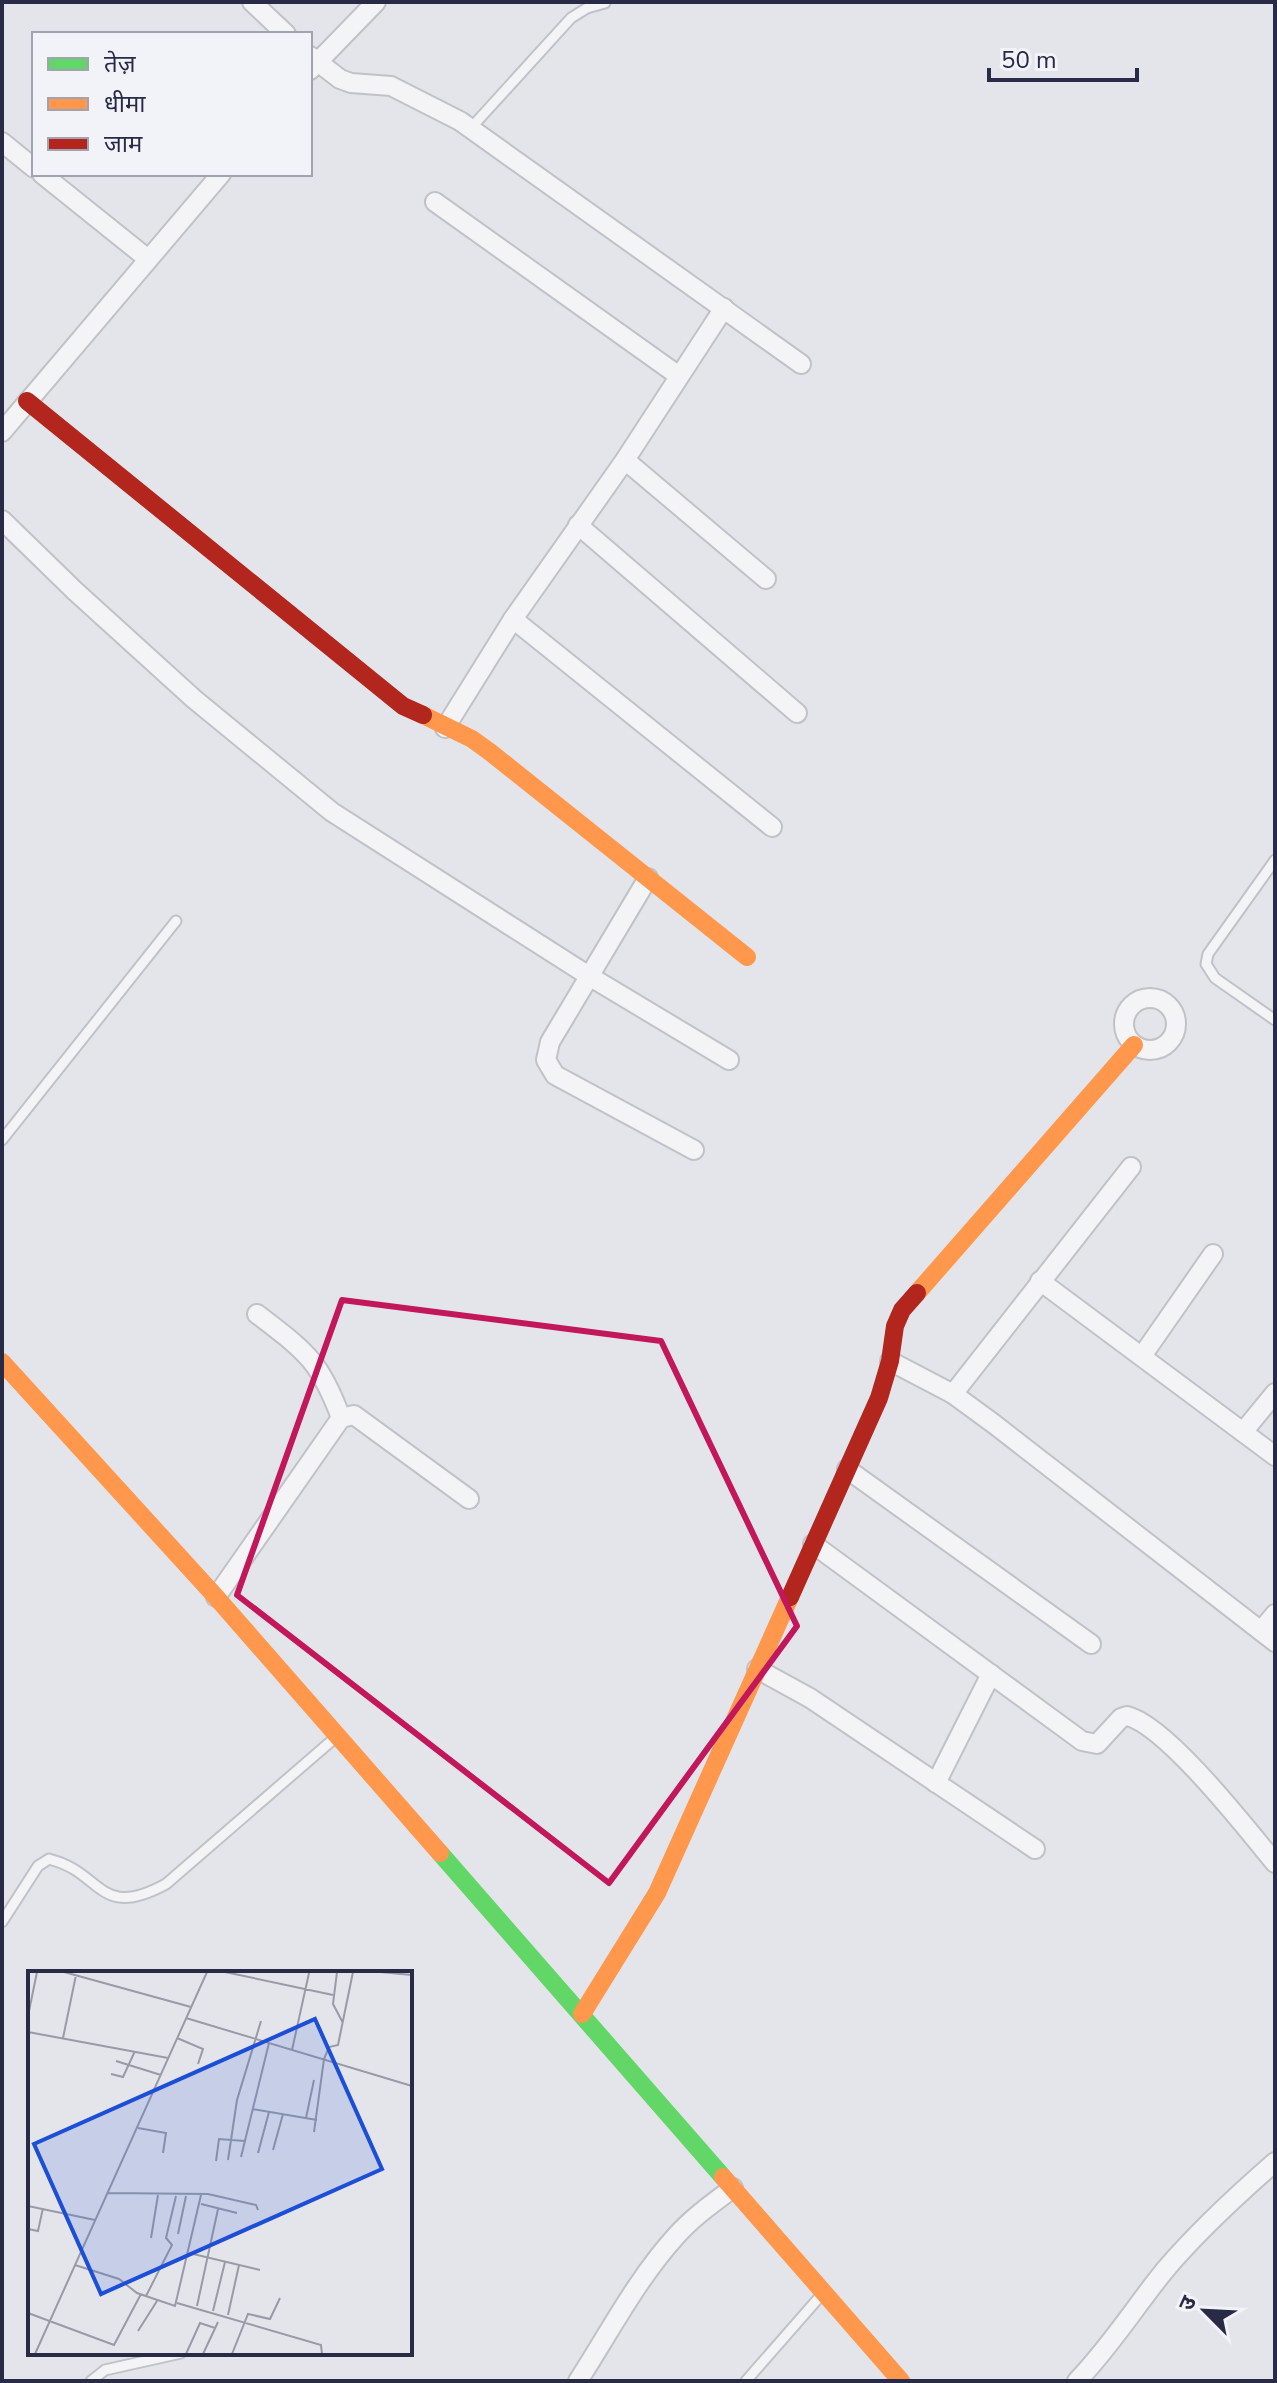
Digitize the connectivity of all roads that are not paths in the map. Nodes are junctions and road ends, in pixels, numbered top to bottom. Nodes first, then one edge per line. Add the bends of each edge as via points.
1 (252, 2) edge
2 (376, 2) edge
3 (605, 3) edge
4 (284, 32) edge
5 (312, 63) edge
6 (470, 129) junction
7 (2, 142) edge
8 (32, 166) edge
9 (44, 176) edge
10 (219, 176) edge
11 (435, 202) dead end
12 (148, 259) junction
13 (724, 308) junction
14 (801, 364) dead end
15 (679, 376) junction
16 (27, 401) junction
17 (2, 432) edge
18 (625, 460) junction
19 (2, 520) edge
20 (578, 525) junction
21 (766, 579) dead end
22 (513, 619) junction
23 (797, 713) dead end
24 (445, 728) junction
25 (772, 827) dead end
26 (1275, 860) edge
27 (648, 878) junction
28 (176, 921) dead end
29 (747, 957) dead end
30 (589, 976) junction
31 (1275, 1020) edge
32 (1134, 1045) dead end
33 (729, 1060) dead end
34 (2, 1140) edge
35 (694, 1150) dead end
36 (1131, 1167) dead end
37 (1213, 1254) dead end
38 (1040, 1281) junction
39 (257, 1314) dead end
40 (1142, 1356) junction
41 (890, 1361) junction
42 (2, 1362) edge
43 (1275, 1393) edge
44 (953, 1394) junction
45 (341, 1418) junction
46 (1243, 1432) junction
47 (1275, 1456) edge
48 (847, 1469) junction
49 (469, 1499) dead end
50 (813, 1544) junction
51 (216, 1597) junction
52 (1275, 1614) edge
53 (1268, 1637) edge
54 (1091, 1644) dead end
55 (757, 1669) junction
56 (991, 1674) junction
57 (336, 1737) junction
58 (936, 1783) junction
59 (1035, 1849) dead end
60 (1275, 1863) edge
61 (2, 1922) edge
62 (582, 2014) junction
63 (1275, 2162) edge
64 (733, 2188) junction
65 (824, 2292) junction
66 (172, 2355) edge
67 (91, 2381) edge
68 (578, 2381) edge
69 (746, 2381) edge
70 (901, 2381) edge
71 (1077, 2381) edge

1 - 4 street
2 - 5 street
3 - 6 lane via 571,18
5 - 6 street via 351,83 391,86
6 - 13 street
7 - 8 street
9 - 12 street
10 - 12 street
11 - 15 street
12 - 16 street
13 - 14 street
13 - 15 street
15 - 18 street
16 - 17 street
16 - 24 street via 403,706
18 - 20 street
18 - 21 street
19 - 30 street via 194,699 313,797
20 - 22 street
20 - 23 street
22 - 24 street
22 - 25 street
24 - 27 street via 490,752
26 - 31 lane via 1206,964 1215,978
27 - 29 street
27 - 30 street
28 - 34 lane
30 - 33 street
30 - 35 street via 550,1042 546,1060 555,1075
32 - 41 street via 902,1310
36 - 38 street
37 - 40 street
38 - 40 street
38 - 44 street
39 - 45 street via 314,1362
40 - 46 street
41 - 44 street
41 - 48 street
42 - 51 street
43 - 46 street
44 - 53 street
45 - 49 street via 354,1415
45 - 51 street
46 - 47 street
48 - 50 street
48 - 54 street
50 - 55 street
50 - 56 street
51 - 57 street
52 - 53 street
55 - 58 street via 810,1698
55 - 62 street via 657,1893
56 - 58 street
56 - 60 street via 1090,1745 1102,1740 1121,1718 1147,1724
57 - 61 lane via 166,1884 127,1899 106,1894 63,1862 49,1859 38,1866
57 - 62 street
58 - 59 street
62 - 64 street
63 - 71 street via 1188,2244
64 - 65 street
64 - 68 street via 674,2237
65 - 69 lane
65 - 70 street
66 - 67 lane via 105,2370

